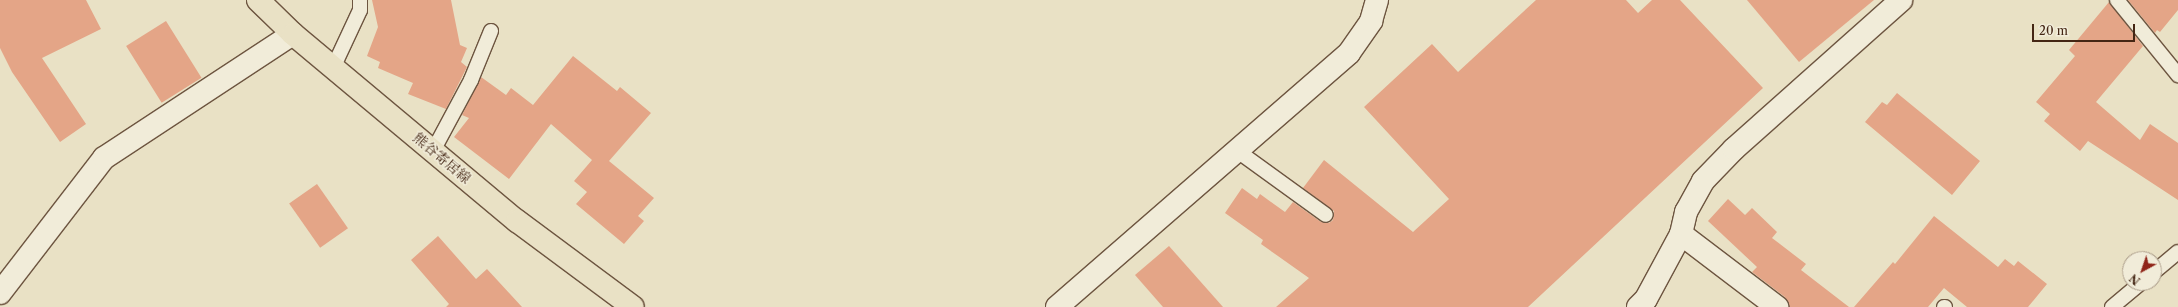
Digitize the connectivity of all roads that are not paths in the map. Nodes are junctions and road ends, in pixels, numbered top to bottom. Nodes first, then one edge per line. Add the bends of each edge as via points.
1 (258, 0) edge
2 (360, 0) edge
3 (1378, 0) edge
4 (1901, 0) edge
5 (2117, 0) edge
6 (491, 31) dead end
7 (293, 34) junction
8 (333, 68) junction
9 (2178, 75) edge
10 (433, 151) junction
11 (1239, 152) junction
12 (1326, 215) dead end
13 (1681, 234) junction
14 (2178, 252) edge
15 (2162, 265) edge
16 (2131, 291) edge
17 (0, 293) edge
18 (633, 307) edge
19 (1057, 307) edge
20 (1638, 307) edge
21 (1777, 307) edge
22 (2112, 307) edge

1 - 7 main road, 熊谷寄居線
2 - 8 lane via 360,10
3 - 11 street via 1371,21 1349,53
4 - 13 street via 1734,149 1703,181 1686,212
5 - 9 lane
6 - 10 lane via 471,80
7 - 8 main road, 熊谷寄居線
7 - 17 street via 104,158
8 - 10 main road, 熊谷寄居線
10 - 18 main road, 熊谷寄居線 via 517,221
11 - 12 lane
11 - 19 street
13 - 20 street via 1646,299
13 - 21 street
14 - 15 lane
16 - 22 lane

